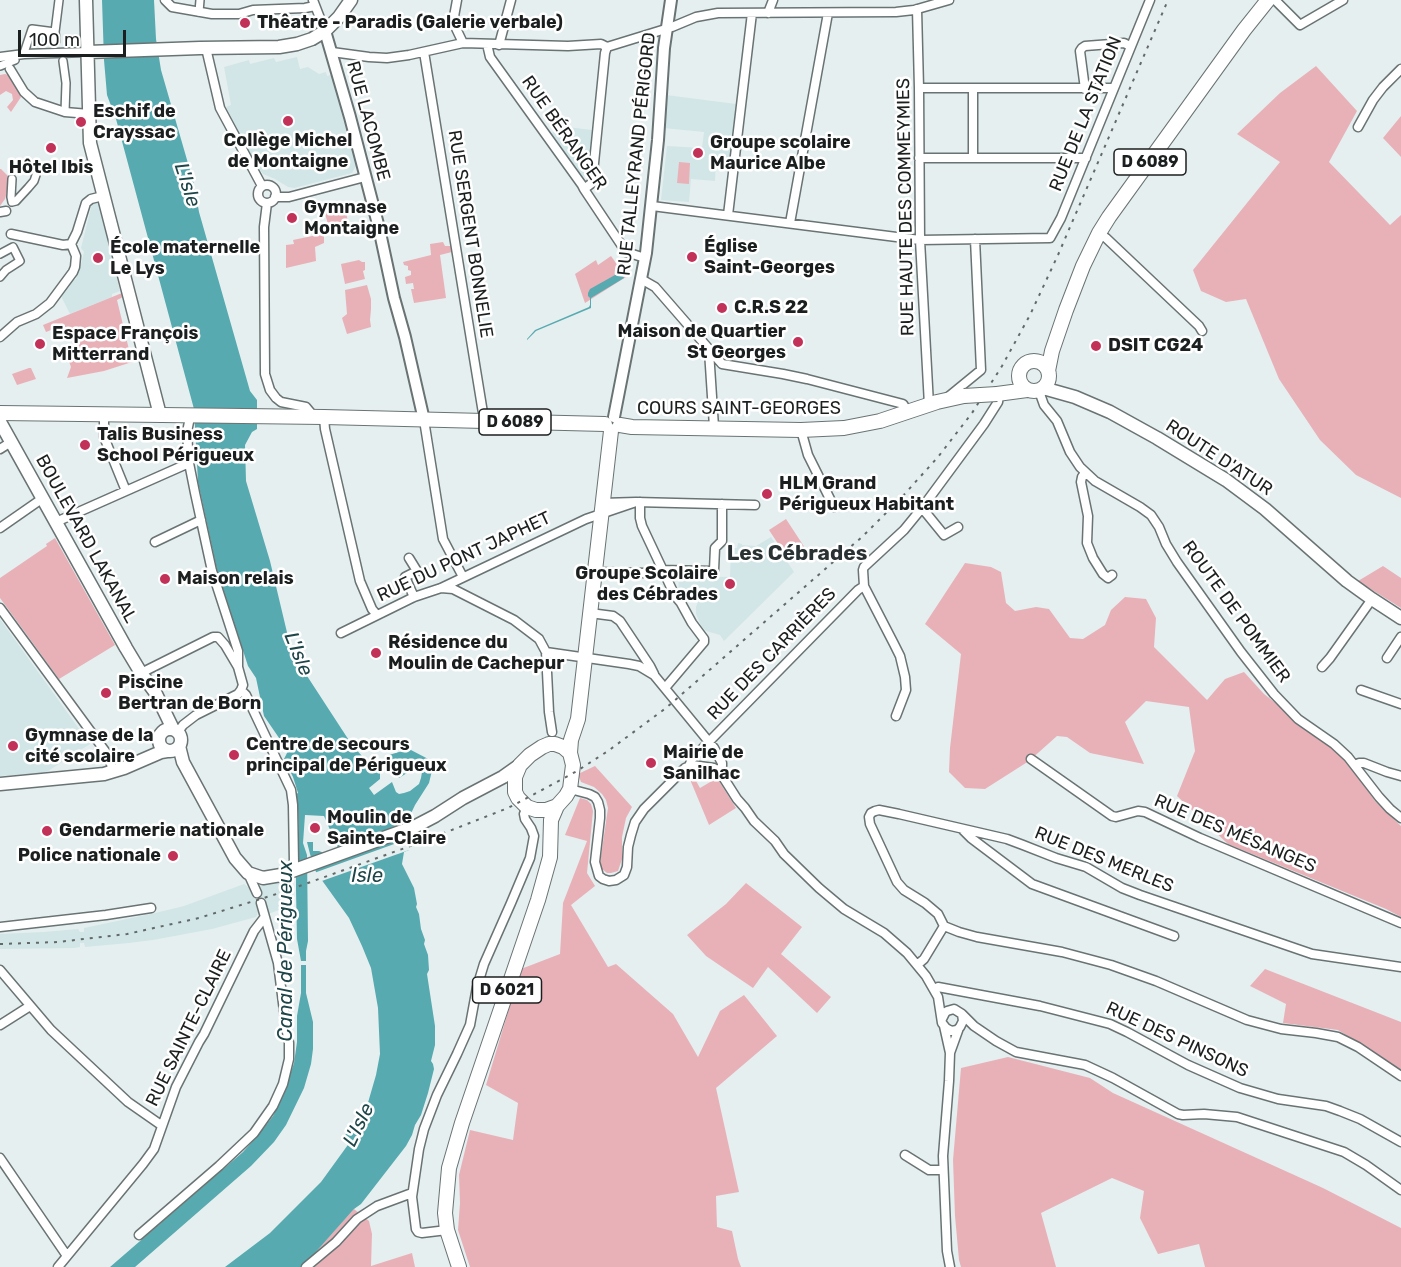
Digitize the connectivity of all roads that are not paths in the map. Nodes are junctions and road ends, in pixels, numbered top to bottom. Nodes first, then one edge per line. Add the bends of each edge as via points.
1 (59, 0) edge
2 (86, 0) edge
3 (165, 0) edge
4 (200, 0) edge
5 (351, 0) edge
6 (457, 0) edge
7 (511, 0) edge
8 (671, 0) edge
9 (773, 0) edge
10 (949, 0) edge
11 (1150, 0) edge
12 (1268, 0) edge
13 (1275, 0) edge
14 (1342, 0) edge
15 (314, 3) edge
16 (917, 9) junction
17 (199, 12) junction
18 (752, 13) junction
19 (768, 13) junction
20 (828, 13) junction
21 (667, 29) junction
22 (325, 31) junction
23 (55, 32) junction
24 (56, 41) dead end
25 (463, 43) junction
26 (487, 44) junction
27 (499, 45) junction
28 (607, 46) junction
29 (1130, 46) junction
30 (206, 48) junction
31 (26, 50) dead end
32 (92, 52) junction
33 (332, 52) junction
34 (424, 52) junction
35 (0, 57) edge
36 (15, 60) dead end
37 (63, 61) dead end
38 (0, 66) edge
39 (10, 69) dead end
40 (1401, 69) edge
41 (919, 88) junction
42 (973, 88) junction
43 (1114, 88) junction
44 (1085, 89) junction
45 (65, 112) junction
46 (89, 114) junction
47 (1358, 127) dead end
48 (919, 158) junction
49 (972, 158) junction
50 (1086, 158) junction
51 (36, 176) dead end
52 (365, 177) junction
53 (12, 179) dead end
54 (262, 186) junction
55 (584, 189) junction
56 (104, 196) junction
57 (275, 197) junction
58 (267, 203) junction
59 (652, 206) junction
60 (728, 216) junction
61 (790, 224) junction
62 (1099, 233) junction
63 (11, 234) dead end
64 (975, 239) junction
65 (920, 240) junction
66 (71, 244) junction
67 (0, 254) edge
68 (645, 258) junction
69 (0, 277) edge
70 (641, 279) junction
71 (1202, 331) dead end
72 (0, 337) edge
73 (1057, 337) junction
74 (709, 350) junction
75 (1030, 361) junction
76 (1018, 376) junction
77 (1041, 384) junction
78 (998, 394) junction
79 (418, 396) junction
80 (945, 400) junction
81 (929, 405) junction
82 (0, 412) edge
83 (908, 412) junction
84 (104, 414) junction
85 (160, 415) junction
86 (318, 417) junction
87 (399, 419) junction
88 (424, 420) junction
89 (483, 421) junction
90 (0, 422) edge
91 (189, 422) dead end
92 (612, 424) junction
93 (714, 427) junction
94 (801, 430) junction
95 (5, 445) edge
96 (189, 463) junction
97 (1085, 473) junction
98 (126, 491) junction
99 (43, 498) junction
100 (638, 502) junction
101 (722, 504) junction
102 (755, 504) dead end
103 (834, 507) dead end
104 (921, 508) junction
105 (602, 509) junction
106 (201, 520) junction
107 (56, 522) junction
108 (0, 526) edge
109 (958, 527) dead end
110 (155, 542) dead end
111 (409, 558) dead end
112 (663, 570) junction
113 (594, 572) junction
114 (1112, 575) dead end
115 (463, 577) junction
116 (864, 586) junction
117 (441, 588) junction
118 (414, 597) junction
119 (1372, 599) junction
120 (0, 608) edge
121 (590, 613) junction
122 (376, 615) junction
123 (1401, 618) edge
124 (341, 633) dead end
125 (1401, 637) edge
126 (546, 652) junction
127 (585, 658) junction
128 (1387, 658) dead end
129 (238, 667) junction
130 (1322, 667) dead end
131 (141, 673) junction
132 (654, 675) junction
133 (665, 688) junction
134 (241, 690) junction
135 (1361, 690) dead end
136 (1401, 704) edge
137 (896, 716) dead end
138 (578, 719) junction
139 (168, 732) junction
140 (553, 738) junction
141 (709, 741) junction
142 (172, 750) junction
143 (570, 753) junction
144 (1031, 759) dead end
145 (520, 765) junction
146 (1355, 765) junction
147 (689, 766) junction
148 (119, 770) junction
149 (718, 771) junction
150 (1401, 776) edge
151 (0, 784) edge
152 (570, 789) junction
153 (479, 790) junction
154 (515, 792) junction
155 (557, 806) junction
156 (532, 809) junction
157 (1401, 818) edge
158 (962, 830) junction
159 (550, 857) junction
160 (294, 863) dead end
161 (248, 873) junction
162 (257, 893) dead end
163 (261, 903) dead end
164 (151, 908) dead end
165 (264, 918) junction
166 (1401, 922) edge
167 (945, 926) junction
168 (0, 927) edge
169 (1174, 936) dead end
170 (917, 965) junction
171 (1401, 968) edge
172 (0, 970) edge
173 (936, 993) junction
174 (30, 1006) junction
175 (958, 1012) junction
176 (943, 1023) junction
177 (0, 1025) edge
178 (974, 1026) junction
179 (960, 1028) junction
180 (950, 1053) junction
181 (1401, 1076) edge
182 (161, 1125) junction
183 (1401, 1142) edge
184 (905, 1155) dead end
185 (0, 1158) edge
186 (943, 1170) junction
187 (1401, 1190) edge
188 (412, 1193) junction
189 (447, 1230) junction
190 (139, 1235) dead end
191 (67, 1256) junction
192 (58, 1267) edge
193 (306, 1267) edge
194 (459, 1267) edge
195 (950, 1267) edge

1 - 23 street
2 - 32 main road
3 - 17 street via 172,7
4 - 17 street
5 - 22 main road
6 - 25 street via 453,22
7 - 27 street
8 - 21 street, RUE TALLEYRAND PÉRIGORD
9 - 19 street
10 - 16 street
11 - 29 street, RUE DE LA STATION
12 - 62 main road, D 6089
13 - 14 street via 1300,25
15 - 17 street via 305,8 239,14
15 - 22 street
16 - 20 street
16 - 41 street, RUE HAUTE DES COMMEYMIES
18 - 19 street
18 - 21 street via 696,17
18 - 60 street
19 - 20 street
20 - 61 street
21 - 28 street
21 - 59 street, RUE TALLEYRAND PÉRIGORD
22 - 30 main road via 304,42 279,47
22 - 33 street, RUE LACOMBE
23 - 24 street
23 - 31 street via 32,29
25 - 26 street
25 - 34 street
26 - 27 street
26 - 55 street, RUE BÉRANGER via 490,57
27 - 28 street
28 - 55 street via 592,183
29 - 43 street, RUE DE LA STATION
29 - 44 street via 1124,43 1082,48
30 - 32 main road
30 - 54 street via 224,117
32 - 35 street
32 - 46 main road
33 - 34 street via 387,58
33 - 52 street, RUE LACOMBE
34 - 89 street, RUE SERGENT BONNELIE
36 - 38 street
37 - 45 street
39 - 45 street via 31,99
40 - 47 street via 1373,100
41 - 42 street
41 - 48 street, RUE HAUTE DES COMMEYMIES
42 - 44 street
42 - 49 street
43 - 44 street
43 - 50 street, RUE DE LA STATION
45 - 46 street
46 - 56 main road via 90,143
48 - 49 street
48 - 65 street, RUE HAUTE DES COMMEYMIES
49 - 50 street
50 - 64 street, RUE DE LA STATION via 1050,238
51 - 53 street via 12,202
52 - 57 street via 289,197
52 - 79 street, RUE LACOMBE
54 - 57 street via 273,188
54 - 58 street via 258,196
55 - 68 street, RUE BÉRANGER via 626,252
56 - 66 street via 86,204
56 - 85 main road
57 - 58 street
58 - 86 street via 265,374 270,390 280,402 306,407
59 - 60 street
59 - 68 street, RUE TALLEYRAND PÉRIGORD
60 - 61 street
61 - 65 street
62 - 71 street
62 - 73 main road, D 6089
63 - 66 street
64 - 65 street
64 - 80 street via 981,370
65 - 81 street, RUE HAUTE DES COMMEYMIES
66 - 72 street via 76,256 73,272 42,310 17,322
67 - 69 street via 13,247 20,261
68 - 70 street, RUE TALLEYRAND PÉRIGORD
70 - 74 street via 655,287
70 - 92 street, RUE TALLEYRAND PÉRIGORD
73 - 75 main road, D 6089 via 1047,351
73 - 77 main road, D 6089
74 - 83 street via 722,364 818,382 903,404
74 - 93 street
75 - 76 main road
75 - 77 main road via 1043,363
76 - 77 main road via 1021,384
76 - 78 main road via 1011,387
77 - 78 main road, COURS SAINT-GEORGES / D 6089
77 - 97 street, ROUTE DE POMMIER via 1044,405
77 - 119 main road, ROUTE D'ATUR via 1119,417 1226,480
78 - 80 main road, COURS SAINT-GEORGES / D 6089, bridge
78 - 104 street, RUE DES CARRIÈRES via 998,402 984,424
79 - 87 street via 414,410
79 - 88 street, RUE LACOMBE
80 - 81 main road, COURS SAINT-GEORGES / D 6089
81 - 83 main road, COURS SAINT-GEORGES / D 6089
82 - 84 main road, D 6089
83 - 94 main road, COURS SAINT-GEORGES / D 6089 via 844,429
84 - 85 main road, D 6089
84 - 98 street via 104,437
85 - 86 main road, D 6089
86 - 87 main road, D 6089
86 - 122 street via 325,429 360,581
87 - 88 main road, D 6089
88 - 89 main road, D 6089
88 - 115 street via 443,539
89 - 92 main road, D 6089
90 - 95 main road, BOULEVARD LAKANAL
91 - 96 street
92 - 93 main road, COURS SAINT-GEORGES / D 6089
92 - 105 main road
93 - 94 main road, COURS SAINT-GEORGES / D 6089
94 - 103 street via 808,455
95 - 99 main road, BOULEVARD LAKANAL
96 - 98 street
96 - 106 street
97 - 114 street via 1081,482 1088,516 1087,543 1102,574 1108,578
97 - 146 street, ROUTE DE POMMIER via 1151,515 1177,562 1274,694
98 - 107 street
99 - 107 main road, BOULEVARD LAKANAL
99 - 108 street
100 - 101 street
100 - 105 street, RUE DU PONT JAPHET
100 - 112 street via 642,526
101 - 102 street
101 - 112 street via 722,541 716,548 714,570
104 - 109 street via 944,535
104 - 116 street, RUE DES CARRIÈRES via 904,530 864,567
105 - 113 main road
105 - 115 street, RUE DU PONT JAPHET
106 - 110 street
106 - 129 street via 212,571 238,651
107 - 131 main road, BOULEVARD LAKANAL
111 - 118 street via 417,571 405,577
112 - 113 street
112 - 133 street via 704,639
113 - 121 main road
115 - 117 street, RUE DU PONT JAPHET
116 - 137 street via 897,650 905,677 906,690
116 - 141 street, RUE DES CARRIÈRES
117 - 118 street, RUE DU PONT JAPHET
117 - 126 street via 453,589 514,620 539,639
118 - 122 street, RUE DU PONT JAPHET
119 - 123 main road, ROUTE D'ATUR
119 - 130 street
120 - 148 street
121 - 127 main road
121 - 132 street via 613,616 620,621
122 - 124 street, RUE DU PONT JAPHET
125 - 128 street
126 - 127 street
126 - 140 street
127 - 132 street via 639,666
127 - 138 main road
129 - 131 street via 221,639 213,637
129 - 134 street
131 - 139 main road, BOULEVARD LAKANAL via 155,692
132 - 133 street
133 - 141 street
134 - 139 street
134 - 160 street via 291,790
135 - 136 street
138 - 140 main road via 565,737
138 - 143 main road
139 - 142 main road via 181,740
139 - 142 main road, BOULEVARD LAKANAL via 159,744
139 - 148 main road
140 - 143 main road
140 - 145 main road
141 - 147 street, RUE DES CARRIÈRES
141 - 149 street via 722,763
142 - 148 main road
142 - 161 main road via 183,762 235,858
143 - 152 main road
144 - 166 street, RUE DES MÉSANGES via 1112,816 1145,812
145 - 153 main road
145 - 154 main road via 514,777
146 - 150 street via 1364,763
146 - 157 street, ROUTE DE POMMIER
147 - 149 street
147 - 152 street, RUE DES CARRIÈRES via 635,822 627,867 616,880 603,879 596,870 598,802 589,794
148 - 151 main road
149 - 170 street via 754,821 800,870 844,909 896,942
152 - 155 main road
153 - 154 main road via 499,785
153 - 161 main road via 414,827 281,875 263,878
154 - 156 main road
155 - 156 main road
155 - 159 main road, D 6021 via 551,820
156 - 159 main road, D 6021 via 545,828
156 - 188 street via 524,814 534,836 530,858 484,964 470,1025 424,1128
158 - 167 street, RUE DES MERLES via 879,810 869,817 897,882 938,914
158 - 169 street via 1032,884
158 - 171 street, RUE DES MERLES via 1033,848 1086,867 1140,895 1312,954
159 - 189 main road, D 6021 via 449,1168
161 - 162 street
163 - 165 street
164 - 168 street
165 - 182 street, RUE SAINTE-CLAIRE via 254,931
165 - 190 street via 278,963 290,1043 287,1071 278,1096 243,1144
167 - 170 street
167 - 181 street via 977,937 1111,965 1247,1020 1338,1037
170 - 173 street
172 - 174 street
173 - 175 street
173 - 176 street
173 - 183 street, RUE DES PINSONS via 938,987 1110,1024 1240,1088 1326,1106
174 - 177 street
174 - 182 street via 128,1102
175 - 176 street via 945,1013
175 - 178 street
175 - 179 street via 963,1021
176 - 179 street via 951,1030
176 - 180 street
178 - 179 street
178 - 187 street via 1016,1052 1096,1070 1183,1116 1237,1117 1344,1152
179 - 180 street
180 - 186 street
182 - 191 street, RUE SAINTE-CLAIRE via 154,1149
184 - 186 street via 929,1170
185 - 191 street
186 - 195 street
188 - 189 street via 418,1232
188 - 193 street via 377,1206
189 - 194 main road, D 6021
191 - 192 street, RUE SAINTE-CLAIRE

